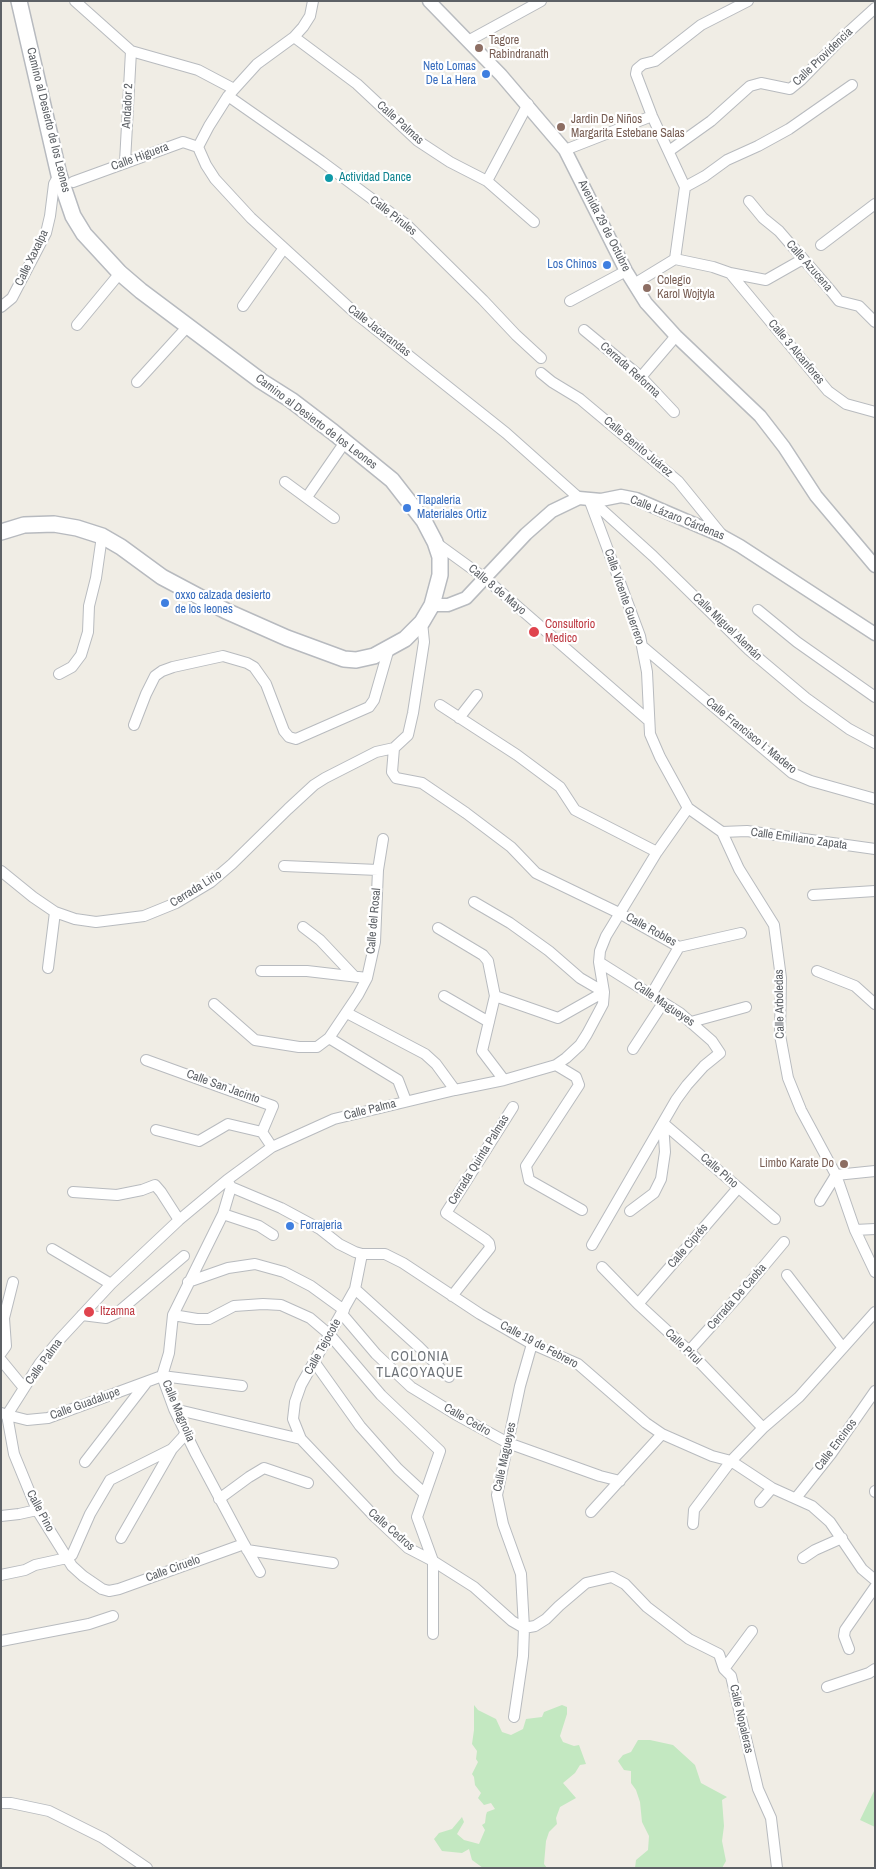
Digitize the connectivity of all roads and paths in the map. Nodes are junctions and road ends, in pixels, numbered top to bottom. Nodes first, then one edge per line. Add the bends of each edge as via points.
1 (19, 1) edge
2 (75, 1) edge
3 (313, 1) edge
4 (429, 1) edge
5 (541, 1) edge
6 (748, 1) edge
7 (872, 6) edge
8 (294, 37) junction
9 (468, 41) junction
10 (131, 51) junction
11 (852, 85) dead end
12 (231, 92) junction
13 (528, 104) junction
14 (652, 116) junction
15 (198, 147) junction
16 (564, 150) junction
17 (669, 151) junction
18 (126, 162) junction
19 (59, 175) junction
20 (487, 181) junction
21 (73, 182) dead end
22 (685, 187) junction
23 (749, 201) dead end
24 (874, 206) edge
25 (534, 222) dead end
26 (821, 245) dead end
27 (284, 248) junction
28 (675, 259) junction
29 (802, 259) junction
30 (626, 271) junction
31 (120, 273) junction
32 (730, 273) junction
33 (634, 284) junction
34 (570, 301) dead end
35 (1, 306) edge
36 (243, 306) dead end
37 (875, 322) edge
38 (77, 325) dead end
39 (188, 326) junction
40 (584, 330) dead end
41 (676, 336) junction
42 (541, 358) dead end
43 (541, 373) dead end
44 (641, 378) junction
45 (137, 382) dead end
46 (674, 412) dead end
47 (875, 412) edge
48 (345, 442) junction
49 (285, 482) dead end
50 (307, 496) junction
51 (584, 498) junction
52 (334, 518) dead end
53 (1, 532) edge
54 (102, 536) junction
55 (722, 536) junction
56 (435, 542) junction
57 (875, 566) edge
58 (486, 579) junction
59 (432, 605) junction
60 (758, 610) dead end
61 (422, 622) junction
62 (875, 634) edge
63 (642, 646) junction
64 (389, 648) junction
65 (59, 674) dead end
66 (477, 695) dead end
67 (875, 696) edge
68 (440, 705) dead end
69 (459, 718) junction
70 (648, 720) junction
71 (134, 725) dead end
72 (875, 743) edge
73 (394, 748) junction
74 (875, 799) edge
75 (688, 808) junction
76 (722, 832) junction
77 (383, 839) dead end
78 (875, 849) edge
79 (657, 852) junction
80 (284, 866) dead end
81 (378, 870) junction
82 (1, 871) edge
83 (875, 891) edge
84 (813, 895) dead end
85 (474, 902) dead end
86 (54, 912) junction
87 (619, 913) junction
88 (302, 927) dead end
89 (438, 928) dead end
90 (740, 933) dead end
91 (679, 947) junction
92 (600, 962) junction
93 (48, 968) dead end
94 (261, 971) dead end
95 (817, 971) dead end
96 (354, 976) junction
97 (367, 978) junction
98 (604, 992) junction
99 (651, 995) junction
100 (444, 996) dead end
101 (495, 996) junction
102 (663, 1002) junction
103 (214, 1004) dead end
104 (875, 1004) edge
105 (746, 1007) dead end
106 (347, 1013) junction
107 (489, 1022) junction
108 (691, 1022) junction
109 (329, 1038) junction
110 (633, 1049) dead end
111 (146, 1060) dead end
112 (556, 1065) junction
113 (504, 1080) junction
114 (455, 1090) junction
115 (406, 1101) junction
116 (512, 1107) dead end
117 (663, 1123) junction
118 (156, 1130) dead end
119 (262, 1132) junction
120 (272, 1147) junction
121 (875, 1171) edge
122 (836, 1175) junction
123 (229, 1183) junction
124 (738, 1188) junction
125 (73, 1192) dead end
126 (820, 1201) dead end
127 (582, 1210) dead end
128 (630, 1211) dead end
129 (223, 1214) junction
130 (775, 1219) dead end
131 (179, 1220) junction
132 (875, 1229) edge
133 (855, 1230) junction
134 (273, 1235) dead end
135 (784, 1242) dead end
136 (592, 1245) dead end
137 (52, 1249) dead end
138 (362, 1254) junction
139 (184, 1256) dead end
140 (602, 1267) dead end
141 (875, 1272) edge
142 (787, 1275) dead end
143 (13, 1282) dead end
144 (188, 1282) junction
145 (111, 1284) junction
146 (355, 1289) junction
147 (452, 1296) junction
148 (638, 1304) junction
149 (343, 1312) junction
150 (875, 1312) edge
151 (82, 1315) junction
152 (174, 1315) junction
153 (330, 1335) junction
154 (532, 1344) junction
155 (843, 1348) junction
156 (688, 1351) junction
157 (1, 1354) edge
158 (1, 1360) edge
159 (314, 1363) junction
160 (162, 1376) junction
161 (449, 1377) dead end
162 (146, 1382) junction
163 (242, 1386) dead end
164 (24, 1388) junction
165 (875, 1391) edge
166 (174, 1409) junction
167 (4, 1414) edge
168 (763, 1428) junction
169 (186, 1431) junction
170 (662, 1434) junction
171 (302, 1439) junction
172 (508, 1443) junction
173 (172, 1448) junction
174 (84, 1462) dead end
175 (731, 1462) junction
176 (620, 1481) junction
177 (308, 1482) dead end
178 (772, 1488) junction
179 (424, 1494) junction
180 (796, 1498) junction
181 (219, 1499) junction
182 (760, 1502) dead end
183 (37, 1510) junction
184 (591, 1512) dead end
185 (1, 1516) edge
186 (693, 1524) dead end
187 (121, 1538) dead end
188 (842, 1538) junction
189 (245, 1547) junction
190 (67, 1558) junction
191 (803, 1558) dead end
192 (433, 1561) junction
193 (333, 1562) dead end
194 (260, 1572) dead end
195 (1, 1575) edge
196 (875, 1580) edge
197 (875, 1587) edge
198 (102, 1589) joint
199 (113, 1616) dead end
200 (524, 1628) junction
201 (752, 1631) dead end
202 (433, 1634) dead end
203 (1, 1641) edge
204 (849, 1649) dead end
205 (724, 1669) junction
206 (875, 1669) edge
207 (827, 1687) dead end
208 (514, 1717) dead end
209 (1, 1803) edge
210 (147, 1868) edge
211 (777, 1868) edge

1 - 19 main road, Camino al Desierto de los Leones
2 - 10 street
3 - 8 street via 310,16
4 - 9 street, Avenida 29 de Octubre
5 - 9 street
6 - 14 street via 701,25 655,61 637,69
7 - 17 street, Calle Providencia via 790,89 761,83 750,86 711,121
8 - 12 street via 257,64
8 - 20 street, Calle Palmas via 357,84 418,141
9 - 13 street, Avenida 29 de Octubre
10 - 12 street, Calle Pirules via 198,70
10 - 18 street, Andador 2
11 - 22 street via 789,129 726,160
12 - 15 street
12 - 42 street, Calle Pirules via 407,225
13 - 16 street, Avenida 29 de Octubre
13 - 20 street
14 - 16 street
14 - 17 street
15 - 18 street, Calle Higuera via 183,142
15 - 27 street, Calle Jacarandas via 215,179
16 - 30 street, Avenida 29 de Octubre
17 - 22 street
18 - 21 street, Calle Higuera
19 - 31 main road, Camino al Desierto de los Leones via 80,228
19 - 35 street, Calle Xaxalpa via 54,184 46,233 12,298
20 - 25 street, Calle Palmas
22 - 28 street
23 - 29 street, Calle Azucena
24 - 26 street
27 - 36 street
27 - 51 street, Calle Jacarandas via 354,312
28 - 32 street
28 - 33 street
29 - 32 street via 766,280
29 - 37 street, Calle Azucena via 839,301 859,306
30 - 33 street, Avenida 29 de Octubre
30 - 34 street
31 - 38 street
31 - 39 main road, Camino al Desierto de los Leones
32 - 47 street, Calle 3 Alcanfores via 828,391 846,404
33 - 41 street, Avenida 29 de Octubre
39 - 45 street
39 - 48 main road, Camino al Desierto de los Leones
40 - 44 street, Cerrada Reforma
41 - 44 street
41 - 57 street, Avenida 29 de Octubre via 760,416 816,496
43 - 55 street, Calle Benito Juárez via 580,399 678,481
44 - 46 street, Cerrada Reforma
48 - 50 street
48 - 56 main road, Camino al Desierto de los Leones via 392,480 424,521
49 - 50 street
50 - 52 street
51 - 55 street, Calle Lázaro Cárdenas via 601,500 621,496 636,499
51 - 58 street, Calle Lázaro Cárdenas via 552,511 526,534
51 - 63 street, Calle Vicente Guerrero
51 - 72 street, Calle Miguel Alemán via 653,556 770,668 849,729
53 - 54 main road, Camino al Desierto de los Leones via 24,525 54,524
54 - 64 main road, Camino al Desierto de los Leones via 162,577 287,638 344,659 366,658
54 - 65 street via 83,649 72,667
55 - 62 street, Calle Lázaro Cárdenas
56 - 58 street, Calle 8 de Mayo
56 - 59 main road, Camino al Desierto de los Leones via 440,557 440,574
58 - 59 street, Calle Lázaro Cárdenas via 466,598 448,605
58 - 70 street, Calle 8 de Mayo
59 - 61 main road, Camino al Desierto de los Leones
60 - 67 street via 796,642
61 - 64 main road, Camino al Desierto de los Leones via 405,639
61 - 73 street via 424,642 411,726 408,735
63 - 70 street, Calle Vicente Guerrero via 647,672
63 - 74 street, Calle Francisco I. Madero via 792,773
64 - 71 street via 369,707 296,739 284,731 266,684 254,667 223,656 172,667 155,676
66 - 69 street
68 - 69 street
69 - 79 street via 560,787 575,810
70 - 75 street, Calle Vicente Guerrero via 660,757
73 - 86 street, Cerrada Lirio via 376,752 314,785 232,864 176,904 144,916 96,922 74,920
73 - 87 street, Calle Robles via 392,772 396,778 422,784 466,813 511,847 536,873
75 - 76 street
75 - 79 street, Calle Palma
76 - 78 street, Calle Emiliano Zapata via 747,831
76 - 122 street, Calle Arboledas via 739,869 774,925 781,978 783,1060 801,1110
77 - 81 street, Calle del Rosal
79 - 87 street, Calle Palma
80 - 81 street
81 - 97 street, Calle del Rosal via 375,942
82 - 86 street, Cerrada Lirio
83 - 84 street
85 - 98 street via 510,923 550,951 580,978
86 - 93 street
87 - 91 street, Calle Robles
87 - 92 street, Calle Palma via 600,951
88 - 96 street via 320,940
89 - 101 street via 483,955 488,961
90 - 91 street, Calle Robles
91 - 99 street
92 - 98 street, Calle Palma
92 - 99 street, Calle Magueyes
94 - 96 street
95 - 104 street via 854,986
96 - 97 street
97 - 106 street, Calle del Rosal
98 - 101 street via 558,1018
98 - 112 street, Calle Palma via 603,1004 580,1045
99 - 102 street, Calle Magueyes
100 - 107 street
101 - 107 street
102 - 108 street, Calle Magueyes
102 - 110 street
103 - 109 street via 255,1040 317,1048
105 - 108 street
106 - 109 street, Calle del Rosal
106 - 114 street via 425,1054
107 - 113 street via 482,1051
108 - 117 street, Calle Magueyes via 720,1053 687,1085
109 - 115 street via 398,1080
111 - 119 street, Calle San Jacinto via 272,1106
112 - 113 street, Calle Palma
112 - 127 street via 576,1077 579,1085 526,1166 529,1180
113 - 114 street, Calle Palma
114 - 115 street, Calle Palma
115 - 120 street, Calle Palma via 334,1119
116 - 147 street, Cerrada Quinta Palmas via 446,1212 486,1240 490,1248
117 - 124 street, Calle Pino
117 - 128 street via 666,1152 661,1179 654,1193
117 - 136 street, Calle Magueyes
118 - 119 street via 199,1141 228,1124
119 - 120 street
120 - 123 street, Calle Palma
121 - 122 street
122 - 126 street
122 - 133 street, Calle Arboledas
123 - 129 street, Calle Magnolia
123 - 131 street, Calle Palma
123 - 138 street, Calle 19 de Febrero
124 - 130 street, Calle Pino
124 - 148 street, Calle Ciprés
125 - 131 street via 118,1195 155,1185
129 - 134 street via 259,1226
129 - 144 street, Calle Magnolia
131 - 145 street, Calle Palma
132 - 133 street
133 - 141 street, Calle Arboledas
135 - 156 street, Cerrada De Caoba
137 - 145 street
138 - 146 street, Calle Tejocote
138 - 147 street, Calle 19 de Febrero via 391,1256
139 - 151 street via 118,1314 106,1318
140 - 148 street, Calle Pirul
142 - 155 street
143 - 157 street via 4,1318 6,1346
144 - 149 street, Calle Cedro via 228,1268 255,1264 284,1272 310,1286
144 - 152 street, Calle Magnolia
145 - 151 street, Calle Palma
146 - 149 street, Calle Tejocote
146 - 161 street
147 - 154 street, Calle 19 de Febrero
148 - 156 street, Calle Pirul
149 - 153 street, Calle Tejocote
149 - 172 street, Calle Cedro via 376,1354 411,1387
150 - 155 street
151 - 164 street, Calle Palma via 40,1363
152 - 153 street via 209,1319 234,1306 281,1305 310,1318
152 - 160 street, Calle Magnolia
153 - 159 street, Calle Tejocote
153 - 179 street via 381,1395 440,1452
154 - 170 street, Calle 19 de Febrero via 578,1364
154 - 172 street, Calle Magueyes
155 - 168 street via 799,1397
156 - 168 street, Calle Pirul
158 - 164 street
159 - 171 street, Calle Tejocote via 295,1402 293,1419
159 - 179 street via 360,1426
160 - 162 street, Calle Guadalupe
160 - 163 street
160 - 166 street, Calle Magnolia
162 - 167 street, Calle Guadalupe via 42,1419 27,1420
162 - 174 street
164 - 167 street, Calle Palma
165 - 180 street, Calle Encinos
166 - 169 street, Calle Magnolia
166 - 171 street
167 - 183 street, Calle Pino via 14,1454
168 - 175 street
169 - 173 street
169 - 181 street, Calle Magnolia
170 - 175 street, Calle 19 de Febrero
170 - 176 street
171 - 192 street, Calle Cedros via 408,1548
172 - 176 street, Calle Cedro
172 - 200 street, Calle Magueyes via 497,1495 521,1574
173 - 187 street
173 - 190 street via 110,1480 72,1555
175 - 178 street, Calle 19 de Febrero
175 - 186 street via 694,1510
176 - 184 street
177 - 181 street via 264,1468
178 - 180 street, Calle 19 de Febrero
178 - 182 street
179 - 192 street via 417,1517
180 - 188 street, Calle 19 de Febrero via 821,1513
181 - 189 street, Calle Magnolia
183 - 185 street
183 - 190 street, Calle Pino
188 - 191 street
188 - 196 street, Calle 19 de Febrero via 862,1569
189 - 193 street
189 - 194 street, Calle Magnolia
189 - 198 street, Calle Ciruelo via 119,1589
190 - 195 street
190 - 198 street, Calle Pino
192 - 200 street, Calle Cedros via 474,1588
192 - 202 street
197 - 204 street via 845,1630
199 - 203 street via 89,1624
200 - 205 street, Calle Nopaleras via 546,1619 586,1584 612,1577 665,1622 719,1654
200 - 208 street, Calle Magueyes
201 - 205 street
205 - 211 street, Calle Nopaleras via 731,1676 758,1789 771,1818
206 - 207 street
209 - 210 street via 49,1811 104,1838

